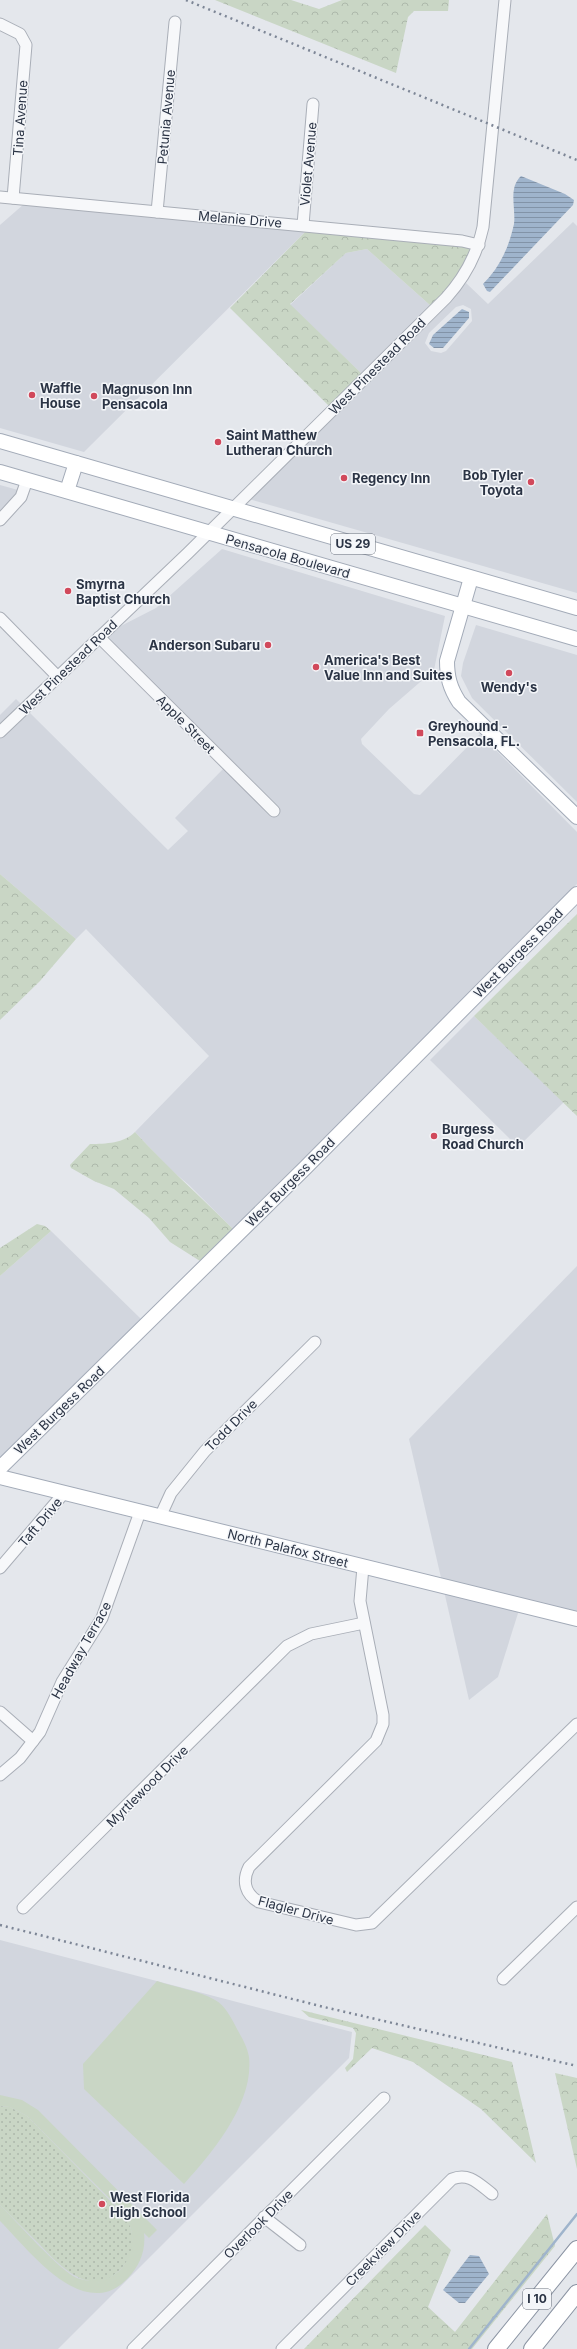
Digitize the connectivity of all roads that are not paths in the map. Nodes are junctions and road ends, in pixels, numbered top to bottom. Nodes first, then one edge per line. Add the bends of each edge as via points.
1 (505, 0) edge
2 (175, 22) dead end
3 (0, 24) edge
4 (313, 104) dead end
5 (0, 197) edge
6 (13, 198) junction
7 (157, 212) junction
8 (302, 225) junction
9 (479, 245) junction
10 (0, 442) edge
11 (76, 463) junction
12 (0, 472) edge
13 (27, 480) junction
14 (67, 491) junction
15 (232, 509) junction
16 (0, 520) edge
17 (208, 533) junction
18 (471, 578) junction
19 (463, 606) junction
20 (577, 608) edge
21 (0, 618) edge
22 (99, 637) junction
23 (577, 639) edge
24 (56, 676) junction
25 (0, 732) edge
26 (274, 811) dead end
27 (577, 817) edge
28 (577, 894) edge
29 (314, 1342) dead end
30 (0, 1468) edge
31 (0, 1477) edge
32 (64, 1493) junction
33 (140, 1512) junction
34 (160, 1516) junction
35 (363, 1567) junction
36 (0, 1568) edge
37 (577, 1619) edge
38 (364, 1623) junction
39 (0, 1712) edge
40 (577, 1724) edge
41 (32, 1742) junction
42 (0, 1774) edge
43 (577, 1907) edge
44 (23, 1908) dead end
45 (503, 1980) dead end
46 (384, 2098) dead end
47 (492, 2194) dead end
48 (264, 2217) junction
49 (300, 2245) dead end
50 (577, 2249) edge
51 (577, 2293) edge
52 (133, 2349) edge
53 (282, 2349) edge
54 (496, 2349) edge
55 (532, 2349) edge

1 - 9 street, West Pinestead Road via 485,216
2 - 7 street, Petunia Avenue
3 - 6 street, Tina Avenue via 20,34 26,45
4 - 8 street, Violet Avenue
5 - 6 street, Melanie Drive
6 - 7 street, Melanie Drive
7 - 8 street, Melanie Drive
8 - 9 street, Melanie Drive via 462,241
9 - 15 street, West Pinestead Road via 463,277 446,298
10 - 11 main road, US 29
11 - 14 main road
11 - 15 main road, US 29
12 - 13 main road, Pensacola Boulevard / US 29
13 - 14 main road, Pensacola Boulevard / US 29
13 - 16 street via 21,497
14 - 17 main road, Pensacola Boulevard / US 29
15 - 17 street, West Pinestead Road
15 - 18 main road, US 29
17 - 19 main road, Pensacola Boulevard / US 29
17 - 22 street, West Pinestead Road
18 - 19 main road
18 - 20 main road, US 29
19 - 23 main road, Pensacola Boulevard / US 29
19 - 27 main road via 447,661 447,673 453,693 459,702
21 - 24 street
22 - 24 street, West Pinestead Road
22 - 26 street, Apple Street
24 - 25 street, West Pinestead Road
28 - 30 main road, West Burgess Road
29 - 34 street, Todd Drive via 205,1451 171,1493
31 - 32 main road, North Palafox Street
32 - 33 main road, North Palafox Street
32 - 36 street, Taft Drive
33 - 34 main road, North Palafox Street
33 - 41 street, Headway Terrace via 102,1618 62,1682 40,1732
34 - 35 main road, North Palafox Street
35 - 37 main road, North Palafox Street
35 - 38 street, Flagler Drive via 360,1601
38 - 40 street, Flagler Drive via 383,1715 380,1734 376,1742 249,1867 245,1880 246,1887 253,1899 259,1902 356,1925 372,1923
38 - 44 street, Myrtlewood Drive via 298,1639 270,1663
39 - 41 street
41 - 42 street, Headway Terrace via 20,1758
43 - 45 street
46 - 48 street, Overlook Drive
47 - 53 street, Creekview Drive via 471,2178 459,2176 452,2179
48 - 49 street
48 - 52 street, Overlook Drive
50 - 54 highway, I 10
51 - 55 highway, I 10

